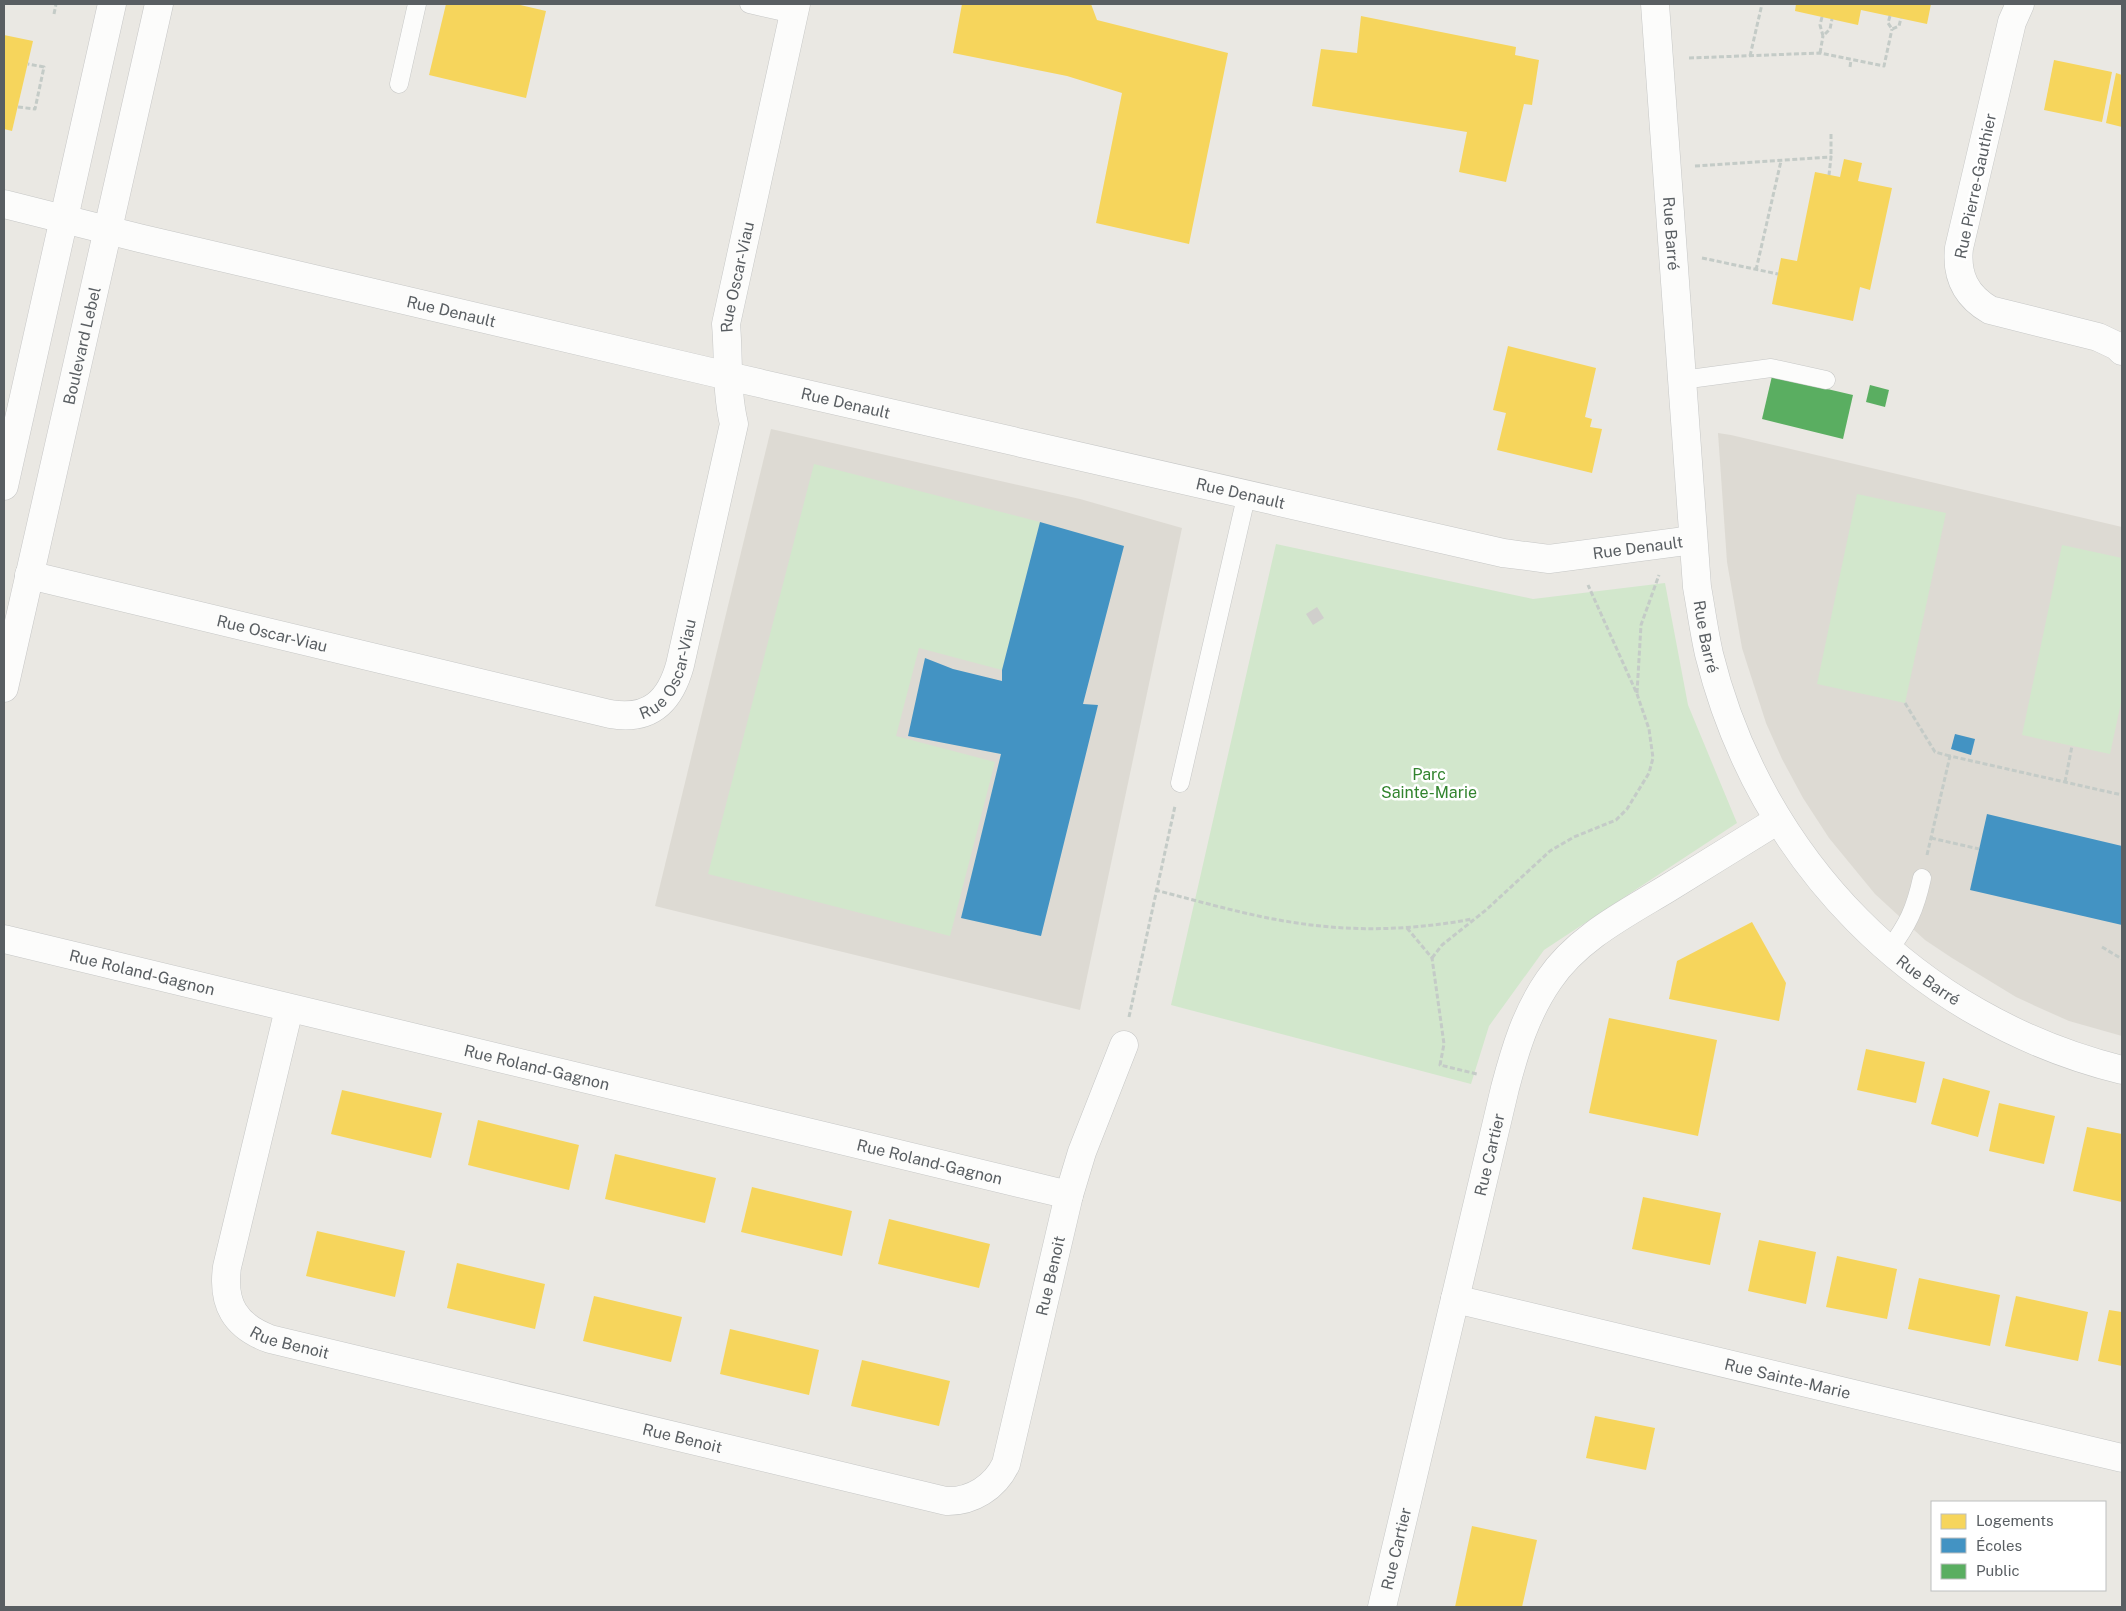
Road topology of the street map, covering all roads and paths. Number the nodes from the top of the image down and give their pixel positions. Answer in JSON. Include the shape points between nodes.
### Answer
{"nodes":[{"id":1,"x":56,"y":4,"type":"edge"},
{"id":2,"x":112,"y":4,"type":"edge"},
{"id":3,"x":159,"y":4,"type":"edge"},
{"id":4,"x":417,"y":4,"type":"edge"},
{"id":5,"x":749,"y":4,"type":"edge"},
{"id":6,"x":1655,"y":4,"type":"edge"},
{"id":7,"x":1762,"y":4,"type":"edge"},
{"id":8,"x":2020,"y":4,"type":"edge"},
{"id":9,"x":794,"y":9,"type":"edge"},
{"id":10,"x":54,"y":14,"type":"dead end"},
{"id":11,"x":1890,"y":16,"type":"dead end"},
{"id":12,"x":1822,"y":17,"type":"dead end"},
{"id":13,"x":1901,"y":18,"type":"dead end"},
{"id":14,"x":1832,"y":19,"type":"dead end"},
{"id":15,"x":1892,"y":29,"type":"junction"},
{"id":16,"x":1824,"y":36,"type":"junction"},
{"id":17,"x":1820,"y":54,"type":"junction"},
{"id":18,"x":1750,"y":56,"type":"junction"},
{"id":19,"x":1687,"y":58,"type":"dead end"},
{"id":20,"x":1851,"y":60,"type":"junction"},
{"id":21,"x":28,"y":64,"type":"dead end"},
{"id":22,"x":1850,"y":67,"type":"dead end"},
{"id":23,"x":399,"y":84,"type":"dead end"},
{"id":24,"x":18,"y":107,"type":"dead end"},
{"id":25,"x":1830,"y":134,"type":"dead end"},
{"id":26,"x":1831,"y":157,"type":"junction"},
{"id":27,"x":1781,"y":160,"type":"junction"},
{"id":28,"x":1695,"y":166,"type":"dead end"},
{"id":29,"x":1829,"y":175,"type":"dead end"},
{"id":30,"x":4,"y":204,"type":"edge"},
{"id":31,"x":63,"y":219,"type":"junction"},
{"id":32,"x":107,"y":230,"type":"junction"},
{"id":33,"x":1702,"y":258,"type":"dead end"},
{"id":34,"x":1756,"y":270,"type":"junction"},
{"id":35,"x":1778,"y":274,"type":"dead end"},
{"id":36,"x":2122,"y":351,"type":"edge"},
{"id":37,"x":728,"y":376,"type":"junction"},
{"id":38,"x":1682,"y":380,"type":"junction"},
{"id":39,"x":1826,"y":380,"type":"dead end"},
{"id":40,"x":4,"y":486,"type":"edge"},
{"id":41,"x":1247,"y":493,"type":"junction"},
{"id":42,"x":1693,"y":540,"type":"junction"},
{"id":43,"x":29,"y":575,"type":"junction"},
{"id":44,"x":1658,"y":577,"type":"dead end"},
{"id":45,"x":1588,"y":585,"type":"dead end"},
{"id":46,"x":4,"y":688,"type":"edge"},
{"id":47,"x":1637,"y":694,"type":"junction"},
{"id":48,"x":1905,"y":703,"type":"dead end"},
{"id":49,"x":2072,"y":746,"type":"dead end"},
{"id":50,"x":1950,"y":756,"type":"junction"},
{"id":51,"x":2065,"y":782,"type":"junction"},
{"id":52,"x":1180,"y":783,"type":"joint"},
{"id":53,"x":2122,"y":796,"type":"edge"},
{"id":54,"x":1778,"y":820,"type":"junction"},
{"id":55,"x":1931,"y":838,"type":"junction"},
{"id":56,"x":1979,"y":849,"type":"dead end"},
{"id":57,"x":1922,"y":878,"type":"joint"},
{"id":58,"x":1156,"y":890,"type":"junction"},
{"id":59,"x":1475,"y":918,"type":"junction"},
{"id":60,"x":1407,"y":928,"type":"junction"},
{"id":61,"x":4,"y":939,"type":"edge"},
{"id":62,"x":2102,"y":947,"type":"dead end"},
{"id":63,"x":1888,"y":950,"type":"junction"},
{"id":64,"x":1432,"y":958,"type":"junction"},
{"id":65,"x":2122,"y":959,"type":"edge"},
{"id":66,"x":289,"y":1009,"type":"junction"},
{"id":67,"x":1124,"y":1045,"type":"joint"},
{"id":68,"x":2122,"y":1070,"type":"edge"},
{"id":69,"x":1477,"y":1074,"type":"dead end"},
{"id":70,"x":1069,"y":1195,"type":"junction"},
{"id":71,"x":1455,"y":1298,"type":"junction"},
{"id":72,"x":2122,"y":1458,"type":"edge"},
{"id":73,"x":1382,"y":1607,"type":"edge"}],
"edges":[{"from":1,"to":10,"type":"path"},
{"from":2,"to":31,"type":"street"},
{"from":3,"to":32,"type":"street","name":"Boulevard Lebel"},
{"from":4,"to":23,"type":"lane"},
{"from":5,"to":9,"type":"lane"},
{"from":6,"to":38,"type":"street","name":"Rue Barré"},
{"from":7,"to":18,"type":"path"},
{"from":8,"to":36,"type":"street","name":"Rue Pierre-Gauthier","via":[[2012,22],[1959,248],[1960,276],[1975,300],[1990,310],[2098,337]]},
{"from":9,"to":37,"type":"street","name":"Rue Oscar-Viau","via":[[726,324]]},
{"from":11,"to":15,"type":"path","via":[[1888,23]]},
{"from":12,"to":16,"type":"path","via":[[1820,26]]},
{"from":13,"to":15,"type":"path","via":[[1899,26]]},
{"from":14,"to":16,"type":"path"},
{"from":15,"to":20,"type":"path","via":[[1884,66]]},
{"from":16,"to":17,"type":"path"},
{"from":17,"to":18,"type":"path"},
{"from":17,"to":20,"type":"path"},
{"from":18,"to":19,"type":"path"},
{"from":20,"to":22,"type":"path"},
{"from":21,"to":24,"type":"path","via":[[44,67],[40,90],[35,109]]},
{"from":25,"to":26,"type":"path"},
{"from":26,"to":27,"type":"path"},
{"from":26,"to":29,"type":"path"},
{"from":27,"to":28,"type":"path"},
{"from":27,"to":34,"type":"path"},
{"from":30,"to":31,"type":"street","name":"Rue Denault"},
{"from":31,"to":32,"type":"street","name":"Rue Denault"},
{"from":31,"to":40,"type":"street"},
{"from":32,"to":37,"type":"street","name":"Rue Denault"},
{"from":32,"to":43,"type":"street","name":"Boulevard Lebel"},
{"from":33,"to":34,"type":"path"},
{"from":34,"to":35,"type":"path"},
{"from":37,"to":41,"type":"street","name":"Rue Denault"},
{"from":37,"to":43,"type":"street","name":"Rue Oscar-Viau","via":[[734,424],[680,665],[672,689],[665,698],[657,706],[630,716],[610,714]]},
{"from":38,"to":39,"type":"lane","via":[[1771,368]]},
{"from":38,"to":42,"type":"street","name":"Rue Barré"},
{"from":41,"to":42,"type":"street","name":"Rue Denault","via":[[1528,557],[1549,558]]},
{"from":41,"to":52,"type":"lane"},
{"from":42,"to":54,"type":"street","name":"Rue Barré","via":[[1712,662],[1737,737]]},
{"from":43,"to":46,"type":"street","name":"Boulevard Lebel"},
{"from":44,"to":47,"type":"path","via":[[1642,624]]},
{"from":45,"to":47,"type":"path"},
{"from":47,"to":59,"type":"path","via":[[1649,729],[1653,758],[1640,791],[1627,809],[1616,820],[1550,851]]},
{"from":48,"to":50,"type":"path","via":[[1935,752]]},
{"from":49,"to":51,"type":"path"},
{"from":50,"to":51,"type":"path"},
{"from":50,"to":55,"type":"path"},
{"from":51,"to":53,"type":"path"},
{"from":52,"to":58,"type":"path"},
{"from":54,"to":63,"type":"street","name":"Rue Barré","via":[[1821,880]]},
{"from":54,"to":71,"type":"street","name":"Rue Cartier","via":[[1607,925],[1573,953],[1550,978],[1530,1010],[1516,1046]]},
{"from":55,"to":56,"type":"path"},
{"from":55,"to":57,"type":"path"},
{"from":57,"to":63,"type":"lane","via":[[1915,908],[1906,927]]},
{"from":58,"to":60,"type":"path","via":[[1298,923]]},
{"from":58,"to":67,"type":"path"},
{"from":59,"to":60,"type":"path"},
{"from":59,"to":64,"type":"path","via":[[1442,945]]},
{"from":60,"to":64,"type":"path"},
{"from":61,"to":66,"type":"street","name":"Rue Roland-Gagnon"},
{"from":62,"to":65,"type":"path"},
{"from":63,"to":68,"type":"street","name":"Rue Barré","via":[[1985,1017],[2050,1047]]},
{"from":64,"to":69,"type":"path","via":[[1444,1044],[1440,1065]]},
{"from":66,"to":70,"type":"street","name":"Rue Roland-Gagnon"},
{"from":66,"to":70,"type":"street","name":"Rue Benoit","via":[[225,1278],[231,1309],[247,1327],[270,1339],[946,1501],[976,1495],[1001,1474],[1006,1464]]},
{"from":67,"to":70,"type":"street","name":"Rue Benoit","via":[[1082,1152]]},
{"from":71,"to":72,"type":"street","name":"Rue Sainte-Marie"},
{"from":71,"to":73,"type":"street","name":"Rue Cartier"}]}
